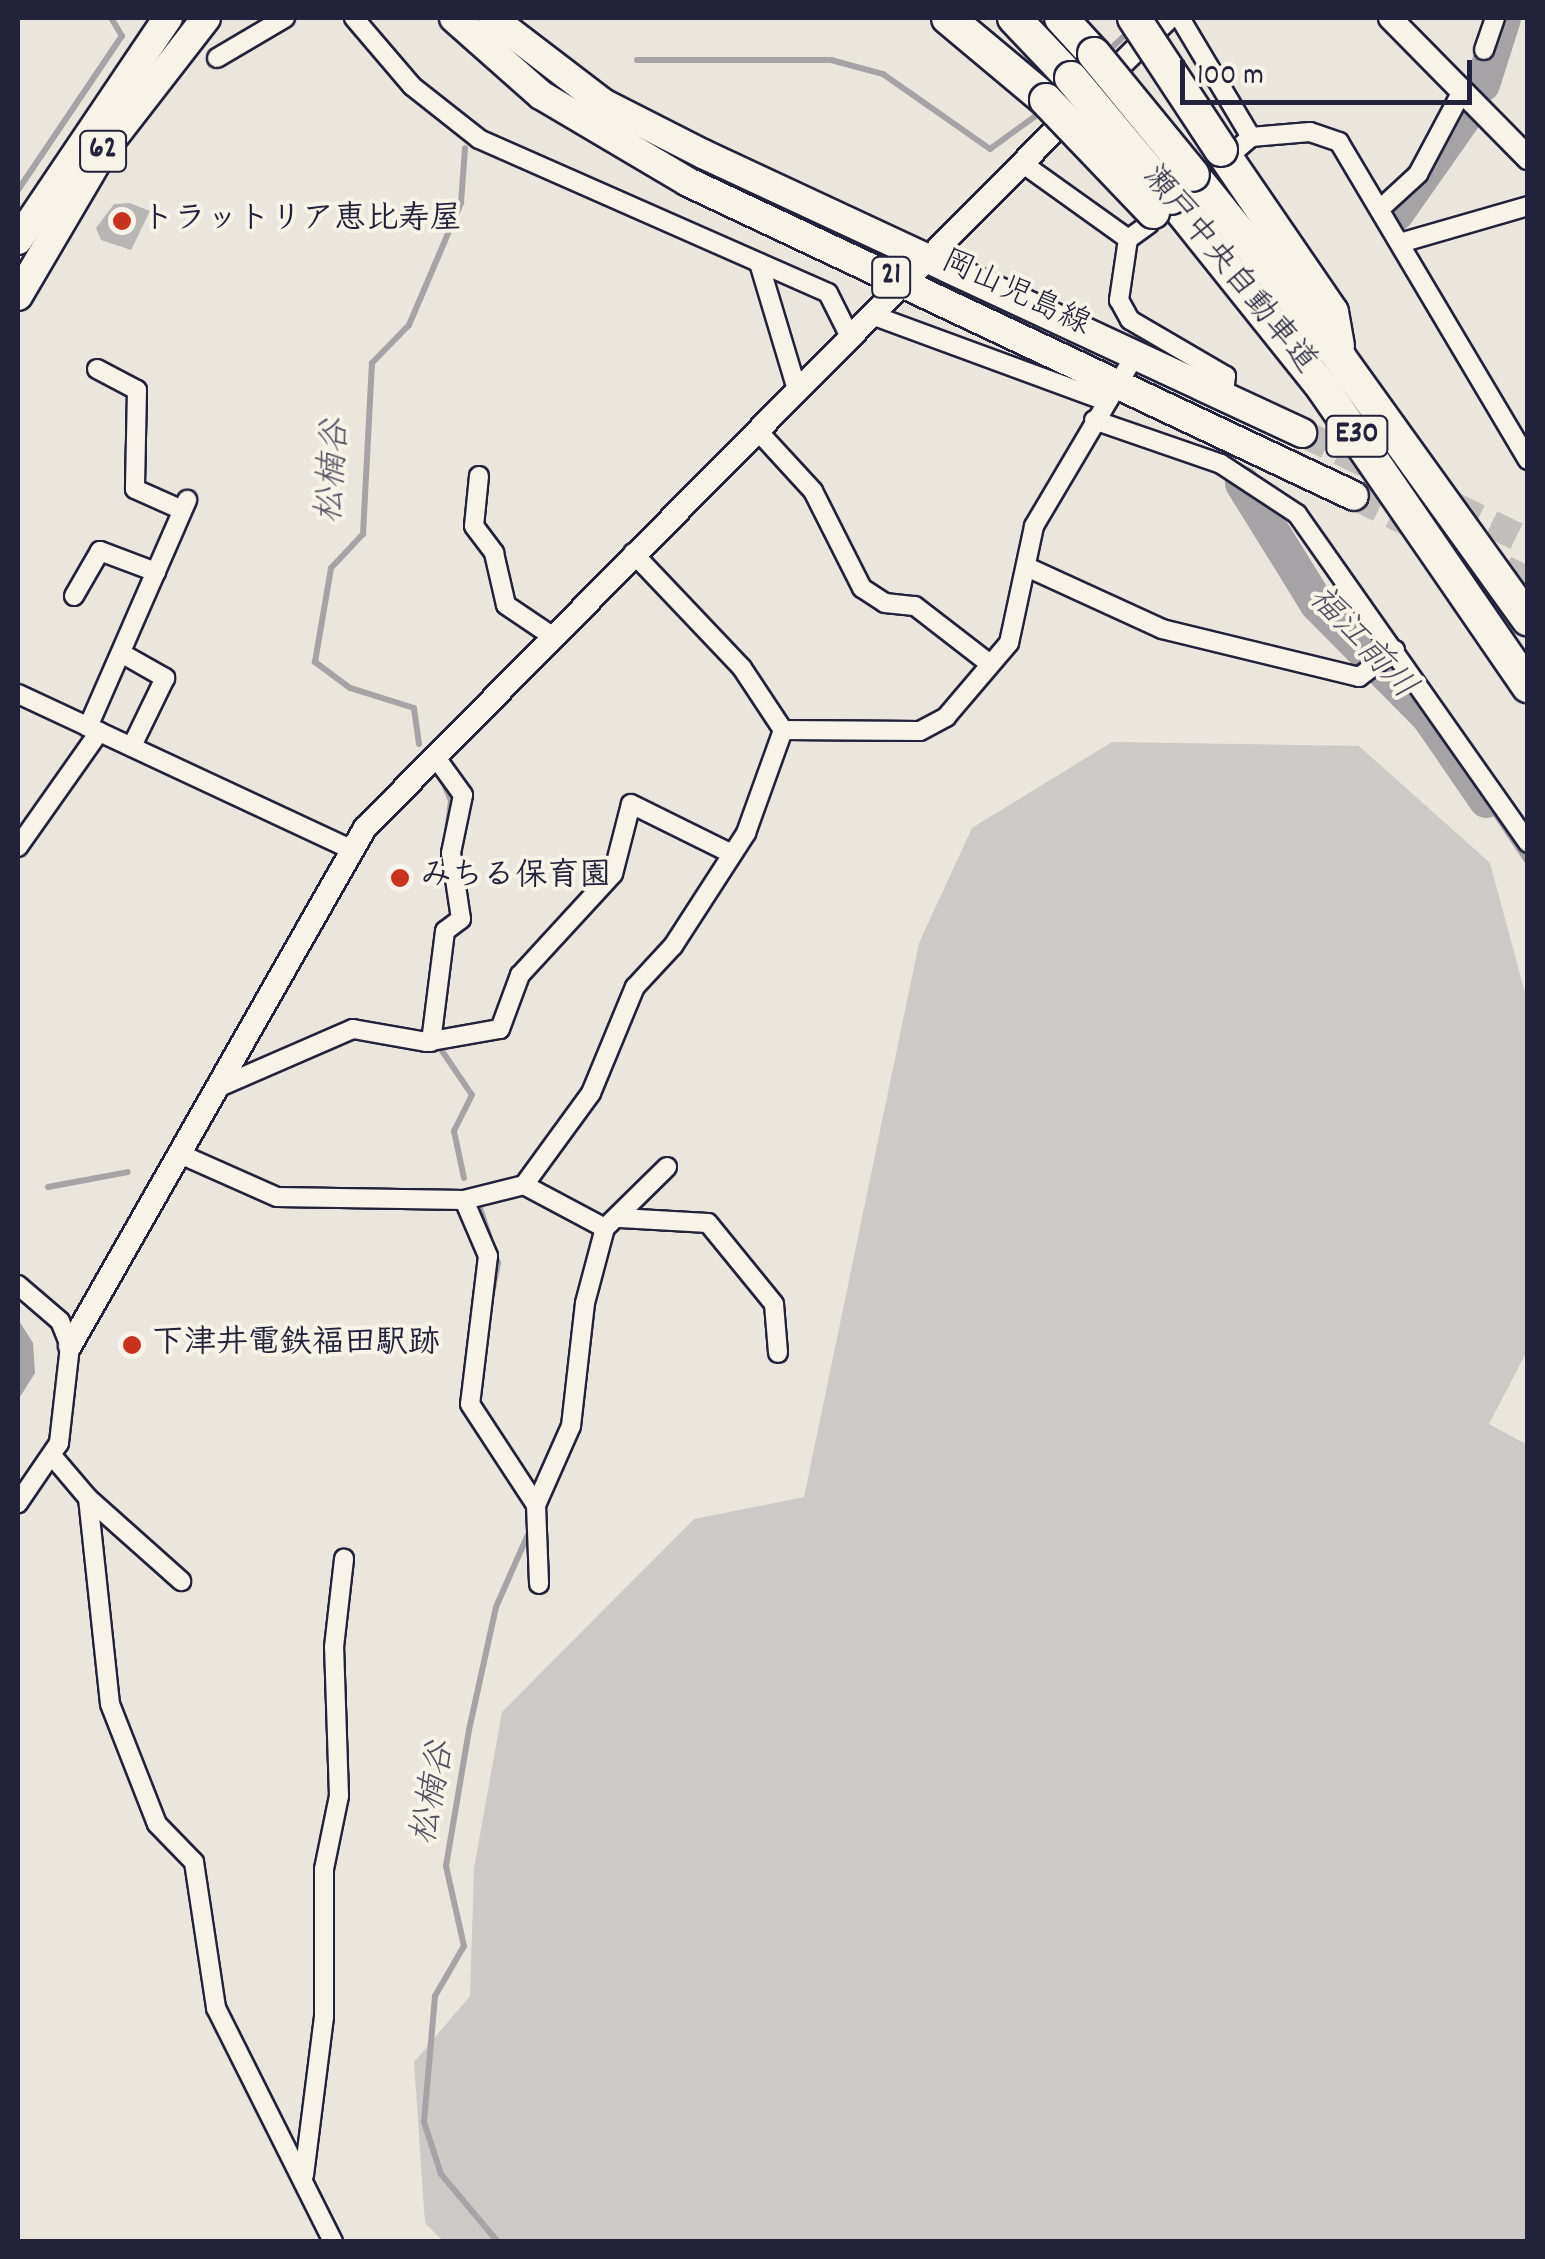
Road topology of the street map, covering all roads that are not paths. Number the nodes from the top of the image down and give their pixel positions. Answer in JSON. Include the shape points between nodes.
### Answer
{"nodes":[{"id":1,"x":168,"y":18,"type":"edge"},
{"id":2,"x":206,"y":18,"type":"edge"},
{"id":3,"x":285,"y":18,"type":"edge"},
{"id":4,"x":354,"y":18,"type":"edge"},
{"id":5,"x":454,"y":18,"type":"edge"},
{"id":6,"x":492,"y":18,"type":"edge"},
{"id":7,"x":948,"y":18,"type":"edge"},
{"id":8,"x":1014,"y":18,"type":"edge"},
{"id":9,"x":1061,"y":18,"type":"edge"},
{"id":10,"x":1134,"y":18,"type":"edge"},
{"id":11,"x":1168,"y":18,"type":"edge"},
{"id":12,"x":1180,"y":18,"type":"edge"},
{"id":13,"x":1390,"y":18,"type":"edge"},
{"id":14,"x":1495,"y":18,"type":"edge"},
{"id":15,"x":1484,"y":50,"type":"dead end"},
{"id":16,"x":217,"y":58,"type":"dead end"},
{"id":17,"x":1058,"y":89,"type":"junction"},
{"id":18,"x":1460,"y":95,"type":"junction"},
{"id":19,"x":1236,"y":146,"type":"junction"},
{"id":20,"x":1528,"y":158,"type":"edge"},
{"id":21,"x":1022,"y":163,"type":"junction"},
{"id":22,"x":1166,"y":202,"type":"junction"},
{"id":23,"x":1528,"y":206,"type":"edge"},
{"id":24,"x":1380,"y":208,"type":"junction"},
{"id":25,"x":18,"y":240,"type":"edge"},
{"id":26,"x":1128,"y":240,"type":"junction"},
{"id":27,"x":1400,"y":244,"type":"junction"},
{"id":28,"x":928,"y":259,"type":"junction"},
{"id":29,"x":759,"y":263,"type":"junction"},
{"id":30,"x":905,"y":283,"type":"junction"},
{"id":31,"x":18,"y":296,"type":"edge"},
{"id":32,"x":872,"y":316,"type":"junction"},
{"id":33,"x":850,"y":337,"type":"junction"},
{"id":34,"x":1340,"y":358,"type":"junction"},
{"id":35,"x":1132,"y":360,"type":"junction"},
{"id":36,"x":97,"y":369,"type":"dead end"},
{"id":37,"x":797,"y":390,"type":"junction"},
{"id":38,"x":1111,"y":393,"type":"junction"},
{"id":39,"x":1223,"y":399,"type":"junction"},
{"id":40,"x":1094,"y":420,"type":"junction"},
{"id":41,"x":757,"y":430,"type":"junction"},
{"id":42,"x":1302,"y":432,"type":"tunnel mouth"},
{"id":43,"x":1528,"y":460,"type":"edge"},
{"id":44,"x":480,"y":476,"type":"dead end"},
{"id":45,"x":1354,"y":496,"type":"tunnel mouth"},
{"id":46,"x":633,"y":553,"type":"junction"},
{"id":47,"x":1029,"y":568,"type":"junction"},
{"id":48,"x":156,"y":572,"type":"junction"},
{"id":49,"x":74,"y":596,"type":"dead end"},
{"id":50,"x":1528,"y":620,"type":"edge"},
{"id":51,"x":552,"y":636,"type":"junction"},
{"id":52,"x":121,"y":653,"type":"junction"},
{"id":53,"x":1384,"y":661,"type":"junction"},
{"id":54,"x":990,"y":664,"type":"junction"},
{"id":55,"x":1528,"y":686,"type":"edge"},
{"id":56,"x":18,"y":694,"type":"edge"},
{"id":57,"x":93,"y":730,"type":"junction"},
{"id":58,"x":783,"y":730,"type":"junction"},
{"id":59,"x":132,"y":746,"type":"junction"},
{"id":60,"x":434,"y":754,"type":"junction"},
{"id":61,"x":1528,"y":843,"type":"edge"},
{"id":62,"x":18,"y":847,"type":"edge"},
{"id":63,"x":350,"y":849,"type":"junction"},
{"id":64,"x":730,"y":853,"type":"junction"},
{"id":65,"x":431,"y":1042,"type":"junction"},
{"id":66,"x":216,"y":1088,"type":"junction"},
{"id":67,"x":180,"y":1154,"type":"junction"},
{"id":68,"x":667,"y":1167,"type":"dead end"},
{"id":69,"x":524,"y":1184,"type":"junction"},
{"id":70,"x":464,"y":1200,"type":"junction"},
{"id":71,"x":612,"y":1223,"type":"junction"},
{"id":72,"x":18,"y":1285,"type":"edge"},
{"id":73,"x":70,"y":1346,"type":"junction"},
{"id":74,"x":778,"y":1353,"type":"dead end"},
{"id":75,"x":54,"y":1458,"type":"junction"},
{"id":76,"x":88,"y":1498,"type":"junction"},
{"id":77,"x":18,"y":1503,"type":"edge"},
{"id":78,"x":536,"y":1505,"type":"junction"},
{"id":79,"x":344,"y":1559,"type":"dead end"},
{"id":80,"x":181,"y":1581,"type":"dead end"},
{"id":81,"x":539,"y":1584,"type":"dead end"},
{"id":82,"x":304,"y":2175,"type":"junction"},
{"id":83,"x":333,"y":2242,"type":"edge"}],
"edges":[{"from":1,"to":25,"type":"main road","number":"62"},
{"from":2,"to":31,"type":"main road","number":"62","via":[[103,151]]},
{"from":3,"to":16,"type":"street"},
{"from":4,"to":29,"type":"street","via":[[412,86],[479,139]]},
{"from":5,"to":30,"type":"main road","name":"岡山児島線","number":"21","via":[[585,124]]},
{"from":6,"to":28,"type":"main road","name":"岡山児島線","number":"21","via":[[604,103]]},
{"from":7,"to":17,"type":"highway"},
{"from":8,"to":17,"type":"highway"},
{"from":9,"to":22,"type":"highway","name":"瀬戸中央自動車道","number":"E30","bridge":true,"via":[[1094,54]]},
{"from":10,"to":19,"type":"highway","bridge":true},
{"from":11,"to":21,"type":"street"},
{"from":12,"to":19,"type":"street"},
{"from":13,"to":18,"type":"street"},
{"from":14,"to":15,"type":"street"},
{"from":17,"to":22,"type":"highway","bridge":true},
{"from":18,"to":20,"type":"street"},
{"from":18,"to":24,"type":"street","via":[[1418,174]]},
{"from":19,"to":24,"type":"street","via":[[1310,132],[1340,142]]},
{"from":19,"to":34,"type":"highway","via":[[1332,312]]},
{"from":21,"to":26,"type":"street"},
{"from":21,"to":28,"type":"street"},
{"from":22,"to":26,"type":"street"},
{"from":22,"to":34,"type":"highway","name":"瀬戸中央自動車道","number":"E30"},
{"from":22,"to":55,"type":"highway","via":[[1445,558]]},
{"from":23,"to":27,"type":"street"},
{"from":24,"to":27,"type":"street"},
{"from":26,"to":39,"type":"street","via":[[1119,300],[1130,320],[1226,376]]},
{"from":27,"to":43,"type":"street"},
{"from":28,"to":30,"type":"street"},
{"from":28,"to":35,"type":"main road","name":"岡山児島線","number":"21"},
{"from":29,"to":33,"type":"street","via":[[828,293]]},
{"from":29,"to":37,"type":"street"},
{"from":30,"to":32,"type":"street"},
{"from":30,"to":38,"type":"main road","name":"岡山児島線","number":"21"},
{"from":32,"to":33,"type":"street"},
{"from":32,"to":38,"type":"street"},
{"from":33,"to":37,"type":"street"},
{"from":34,"to":50,"type":"highway","name":"瀬戸中央自動車道","number":"E30"},
{"from":35,"to":38,"type":"street"},
{"from":35,"to":39,"type":"main road","name":"岡山児島線","number":"21"},
{"from":36,"to":48,"type":"street","via":[[137,390],[135,489],[185,505]]},
{"from":37,"to":41,"type":"street"},
{"from":38,"to":40,"type":"street"},
{"from":38,"to":45,"type":"main road","name":"岡山児島線","number":"21"},
{"from":39,"to":42,"type":"main road","name":"岡山児島線","number":"21"},
{"from":40,"to":47,"type":"street","via":[[1034,526]]},
{"from":40,"to":53,"type":"street","via":[[1221,464],[1280,500]]},
{"from":41,"to":46,"type":"street"},
{"from":41,"to":54,"type":"street","via":[[813,491],[862,588],[885,603],[915,606]]},
{"from":44,"to":51,"type":"street","via":[[474,526],[494,553],[506,604]]},
{"from":46,"to":51,"type":"street"},
{"from":46,"to":58,"type":"street","via":[[742,668]]},
{"from":47,"to":53,"type":"street","via":[[1162,629],[1359,678]]},
{"from":47,"to":54,"type":"street","via":[[1009,643]]},
{"from":48,"to":49,"type":"street","via":[[100,550]]},
{"from":48,"to":52,"type":"street"},
{"from":51,"to":60,"type":"street"},
{"from":52,"to":57,"type":"street"},
{"from":52,"to":59,"type":"street","via":[[165,678]]},
{"from":53,"to":61,"type":"street"},
{"from":54,"to":58,"type":"street","via":[[946,717],[920,732]]},
{"from":56,"to":57,"type":"street"},
{"from":57,"to":59,"type":"street"},
{"from":57,"to":62,"type":"street"},
{"from":58,"to":64,"type":"street"},
{"from":59,"to":63,"type":"street"},
{"from":60,"to":63,"type":"street"},
{"from":60,"to":65,"type":"street","via":[[463,795],[451,853],[461,919],[445,931]]},
{"from":63,"to":66,"type":"street"},
{"from":64,"to":65,"type":"street","via":[[631,804],[613,874],[520,976],[500,1028]]},
{"from":64,"to":69,"type":"street","via":[[674,946],[635,987],[591,1094]]},
{"from":65,"to":66,"type":"street","via":[[353,1029]]},
{"from":66,"to":67,"type":"street"},
{"from":67,"to":70,"type":"street","via":[[278,1196]]},
{"from":67,"to":73,"type":"street"},
{"from":68,"to":71,"type":"street"},
{"from":69,"to":70,"type":"street"},
{"from":69,"to":71,"type":"street"},
{"from":70,"to":78,"type":"street","via":[[488,1256],[470,1404]]},
{"from":71,"to":74,"type":"street","via":[[708,1223],[774,1304]]},
{"from":71,"to":78,"type":"street","via":[[584,1303],[571,1426]]},
{"from":72,"to":73,"type":"street","via":[[60,1321]]},
{"from":73,"to":75,"type":"street"},
{"from":75,"to":76,"type":"street"},
{"from":75,"to":77,"type":"street"},
{"from":76,"to":80,"type":"street"},
{"from":76,"to":82,"type":"street","via":[[110,1704],[157,1824],[194,1862],[216,2008]]},
{"from":78,"to":81,"type":"street"},
{"from":79,"to":82,"type":"street","via":[[334,1647],[339,1796],[324,1869],[324,2017]]},
{"from":82,"to":83,"type":"street"}]}
